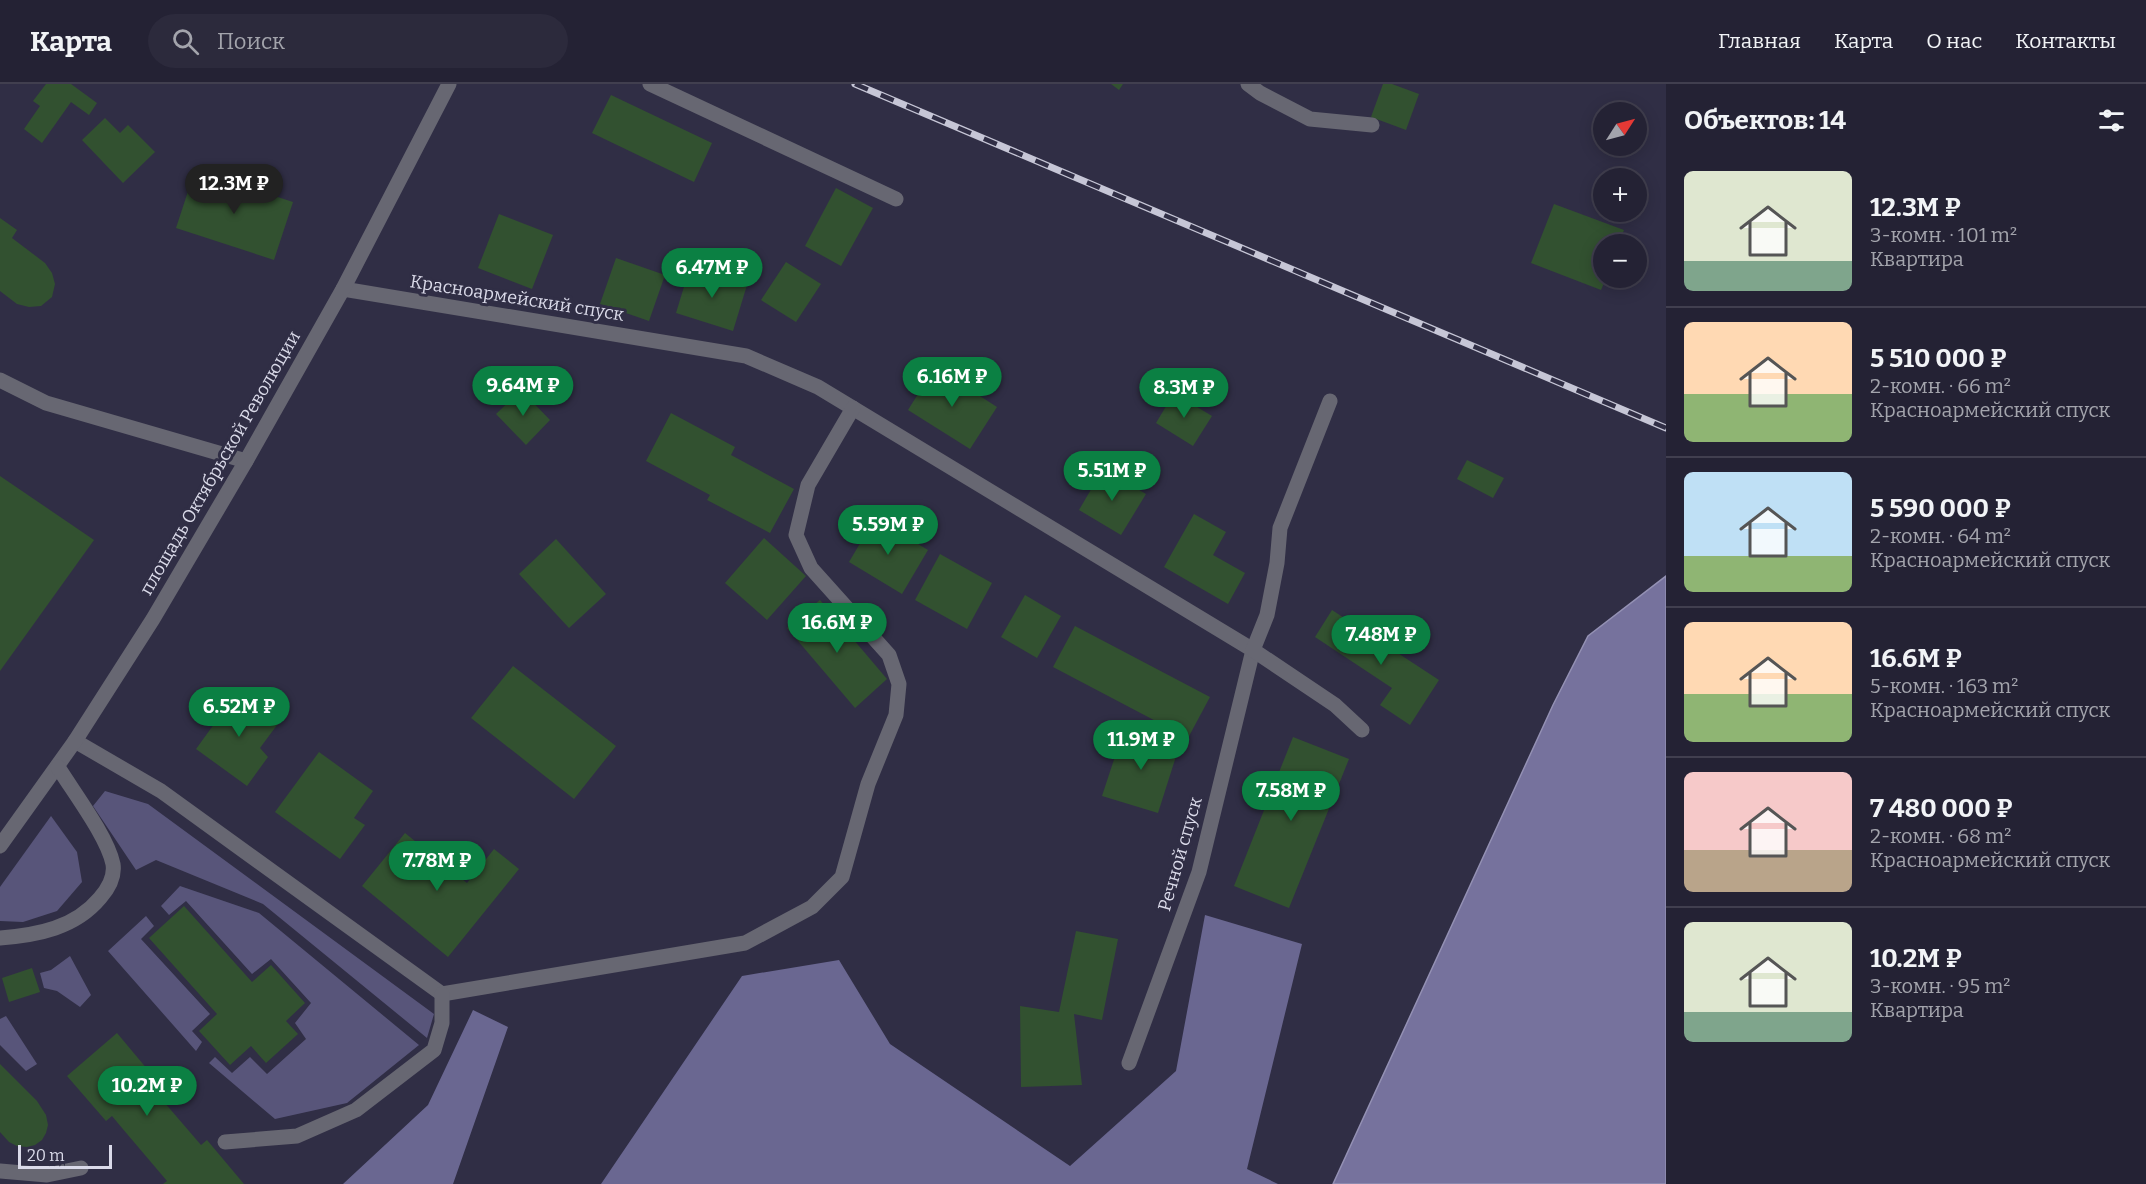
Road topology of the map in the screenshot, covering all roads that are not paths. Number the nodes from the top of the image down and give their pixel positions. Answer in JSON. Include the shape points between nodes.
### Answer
{"nodes":[{"id":1,"x":449,"y":84,"type":"edge"},
{"id":2,"x":650,"y":84,"type":"edge"},
{"id":3,"x":1248,"y":84,"type":"edge"},
{"id":4,"x":1372,"y":125,"type":"dead end"},
{"id":5,"x":896,"y":199,"type":"dead end"},
{"id":6,"x":343,"y":289,"type":"junction"},
{"id":7,"x":0,"y":380,"type":"edge"},
{"id":8,"x":1330,"y":401,"type":"dead end"},
{"id":9,"x":853,"y":408,"type":"junction"},
{"id":10,"x":246,"y":461,"type":"junction"},
{"id":11,"x":1253,"y":650,"type":"junction"},
{"id":12,"x":1362,"y":730,"type":"dead end"},
{"id":13,"x":75,"y":741,"type":"junction"},
{"id":14,"x":58,"y":767,"type":"junction"},
{"id":15,"x":0,"y":846,"type":"edge"},
{"id":16,"x":0,"y":938,"type":"edge"},
{"id":17,"x":442,"y":994,"type":"junction"},
{"id":18,"x":1129,"y":1064,"type":"dead end"},
{"id":19,"x":225,"y":1142,"type":"dead end"},
{"id":20,"x":81,"y":1168,"type":"dead end"},
{"id":21,"x":0,"y":1171,"type":"edge"}],
"edges":[{"from":1,"to":6,"type":"street","name":"площадь Октябрьской Революции"},
{"from":2,"to":5,"type":"street"},
{"from":3,"to":4,"type":"street","via":[[1310,119]]},
{"from":6,"to":9,"type":"street","name":"Красноармейский спуск","via":[[746,356],[818,387]]},
{"from":6,"to":10,"type":"street","name":"площадь Октябрьской Революции"},
{"from":7,"to":10,"type":"street","via":[[46,403]]},
{"from":8,"to":11,"type":"street","name":"Речной спуск","via":[[1280,528],[1267,615]]},
{"from":9,"to":11,"type":"street","name":"Красноармейский спуск"},
{"from":9,"to":17,"type":"street","via":[[808,485],[796,535],[811,568],[889,655],[899,684],[896,715],[868,784],[842,877],[812,907],[745,942]]},
{"from":10,"to":13,"type":"street","name":"площадь Октябрьской Революции"},
{"from":11,"to":12,"type":"street","name":"Красноармейский спуск","via":[[1335,705]]},
{"from":11,"to":18,"type":"street","name":"Речной спуск","via":[[1199,872]]},
{"from":13,"to":14,"type":"street","name":"площадь Октябрьской Революции"},
{"from":13,"to":17,"type":"street","via":[[161,791]]},
{"from":14,"to":15,"type":"street","name":"площадь Октябрьской Революции"},
{"from":14,"to":16,"type":"street","via":[[108,847],[113,867],[109,888],[92,908],[67,925],[28,936]]},
{"from":17,"to":19,"type":"street","via":[[442,1023],[434,1050],[356,1110],[297,1136]]},
{"from":20,"to":21,"type":"street","via":[[47,1175]]}]}
